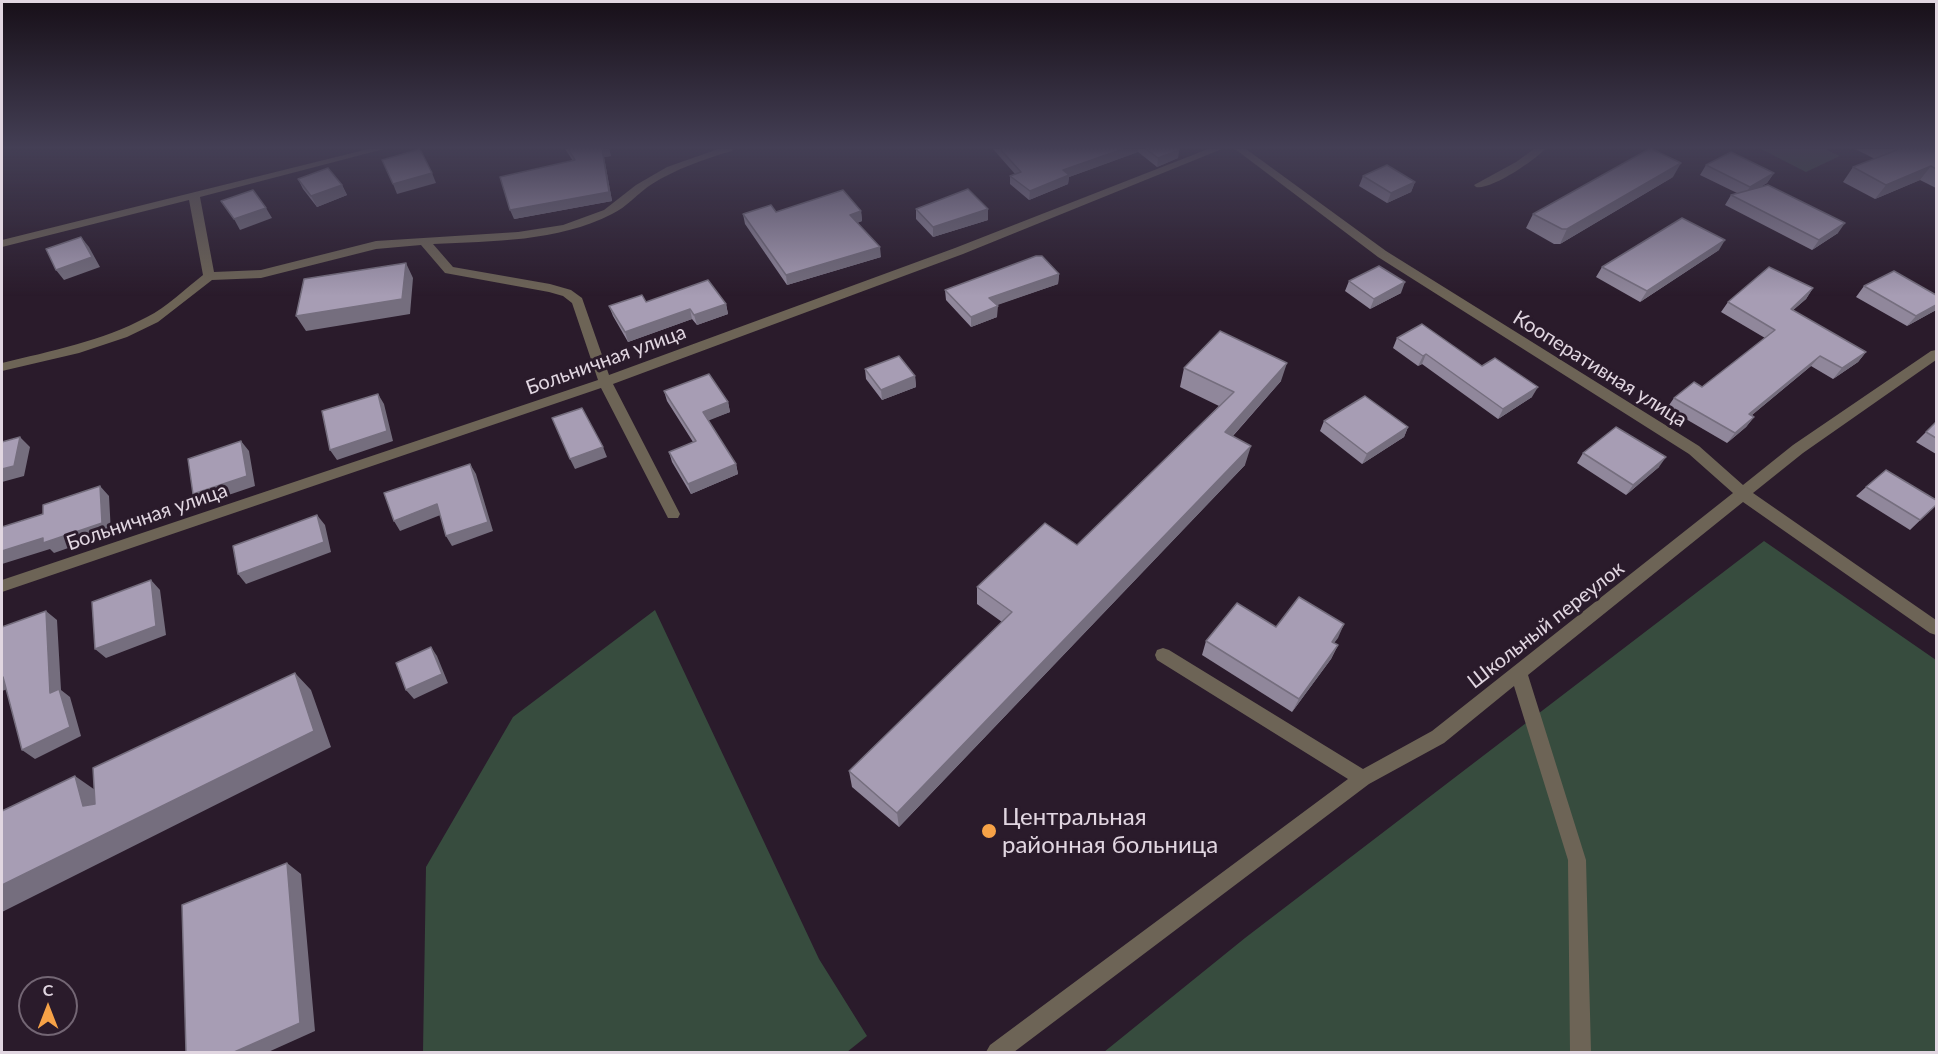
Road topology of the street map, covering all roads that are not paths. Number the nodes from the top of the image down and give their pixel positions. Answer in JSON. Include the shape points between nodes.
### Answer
{"nodes":[{"id":1,"x":181,"y":198,"type":"edge"},
{"id":2,"x":195,"y":198,"type":"edge"},
{"id":3,"x":628,"y":198,"type":"edge"},
{"id":4,"x":1093,"y":198,"type":"edge"},
{"id":5,"x":1307,"y":198,"type":"edge"},
{"id":6,"x":424,"y":241,"type":"junction"},
{"id":7,"x":2,"y":243,"type":"edge"},
{"id":8,"x":209,"y":276,"type":"junction"},
{"id":9,"x":1936,"y":354,"type":"edge"},
{"id":10,"x":2,"y":367,"type":"edge"},
{"id":11,"x":605,"y":382,"type":"junction"},
{"id":12,"x":1744,"y":495,"type":"junction"},
{"id":13,"x":673,"y":514,"type":"dead end"},
{"id":14,"x":2,"y":586,"type":"edge"},
{"id":15,"x":1936,"y":628,"type":"edge"},
{"id":16,"x":1163,"y":656,"type":"dead end"},
{"id":17,"x":1519,"y":674,"type":"junction"},
{"id":18,"x":1363,"y":778,"type":"junction"},
{"id":19,"x":997,"y":1053,"type":"edge"},
{"id":20,"x":1581,"y":1053,"type":"edge"}],
"edges":[{"from":1,"to":7,"type":"street"},
{"from":2,"to":8,"type":"street"},
{"from":3,"to":6,"type":"street","via":[[610,212],[550,231]]},
{"from":4,"to":11,"type":"street","name":"Больничная улица"},
{"from":5,"to":12,"type":"street","name":"Кооперативная улица","via":[[1382,254],[1694,450]]},
{"from":6,"to":8,"type":"street","via":[[376,244],[261,274]]},
{"from":6,"to":11,"type":"street","via":[[449,270],[550,288],[578,301]]},
{"from":8,"to":10,"type":"street","via":[[154,319],[122,334],[79,349]]},
{"from":9,"to":12,"type":"street","name":"Школьный переулок","via":[[1798,449]]},
{"from":11,"to":13,"type":"street"},
{"from":11,"to":14,"type":"street","name":"Больничная улица"},
{"from":12,"to":15,"type":"street","name":"Кооперативная улица"},
{"from":12,"to":17,"type":"street","name":"Школьный переулок"},
{"from":16,"to":18,"type":"street"},
{"from":17,"to":18,"type":"street","name":"Школьный переулок","via":[[1438,737]]},
{"from":17,"to":20,"type":"street","via":[[1577,860]]},
{"from":18,"to":19,"type":"street","name":"Школьный переулок"}]}
